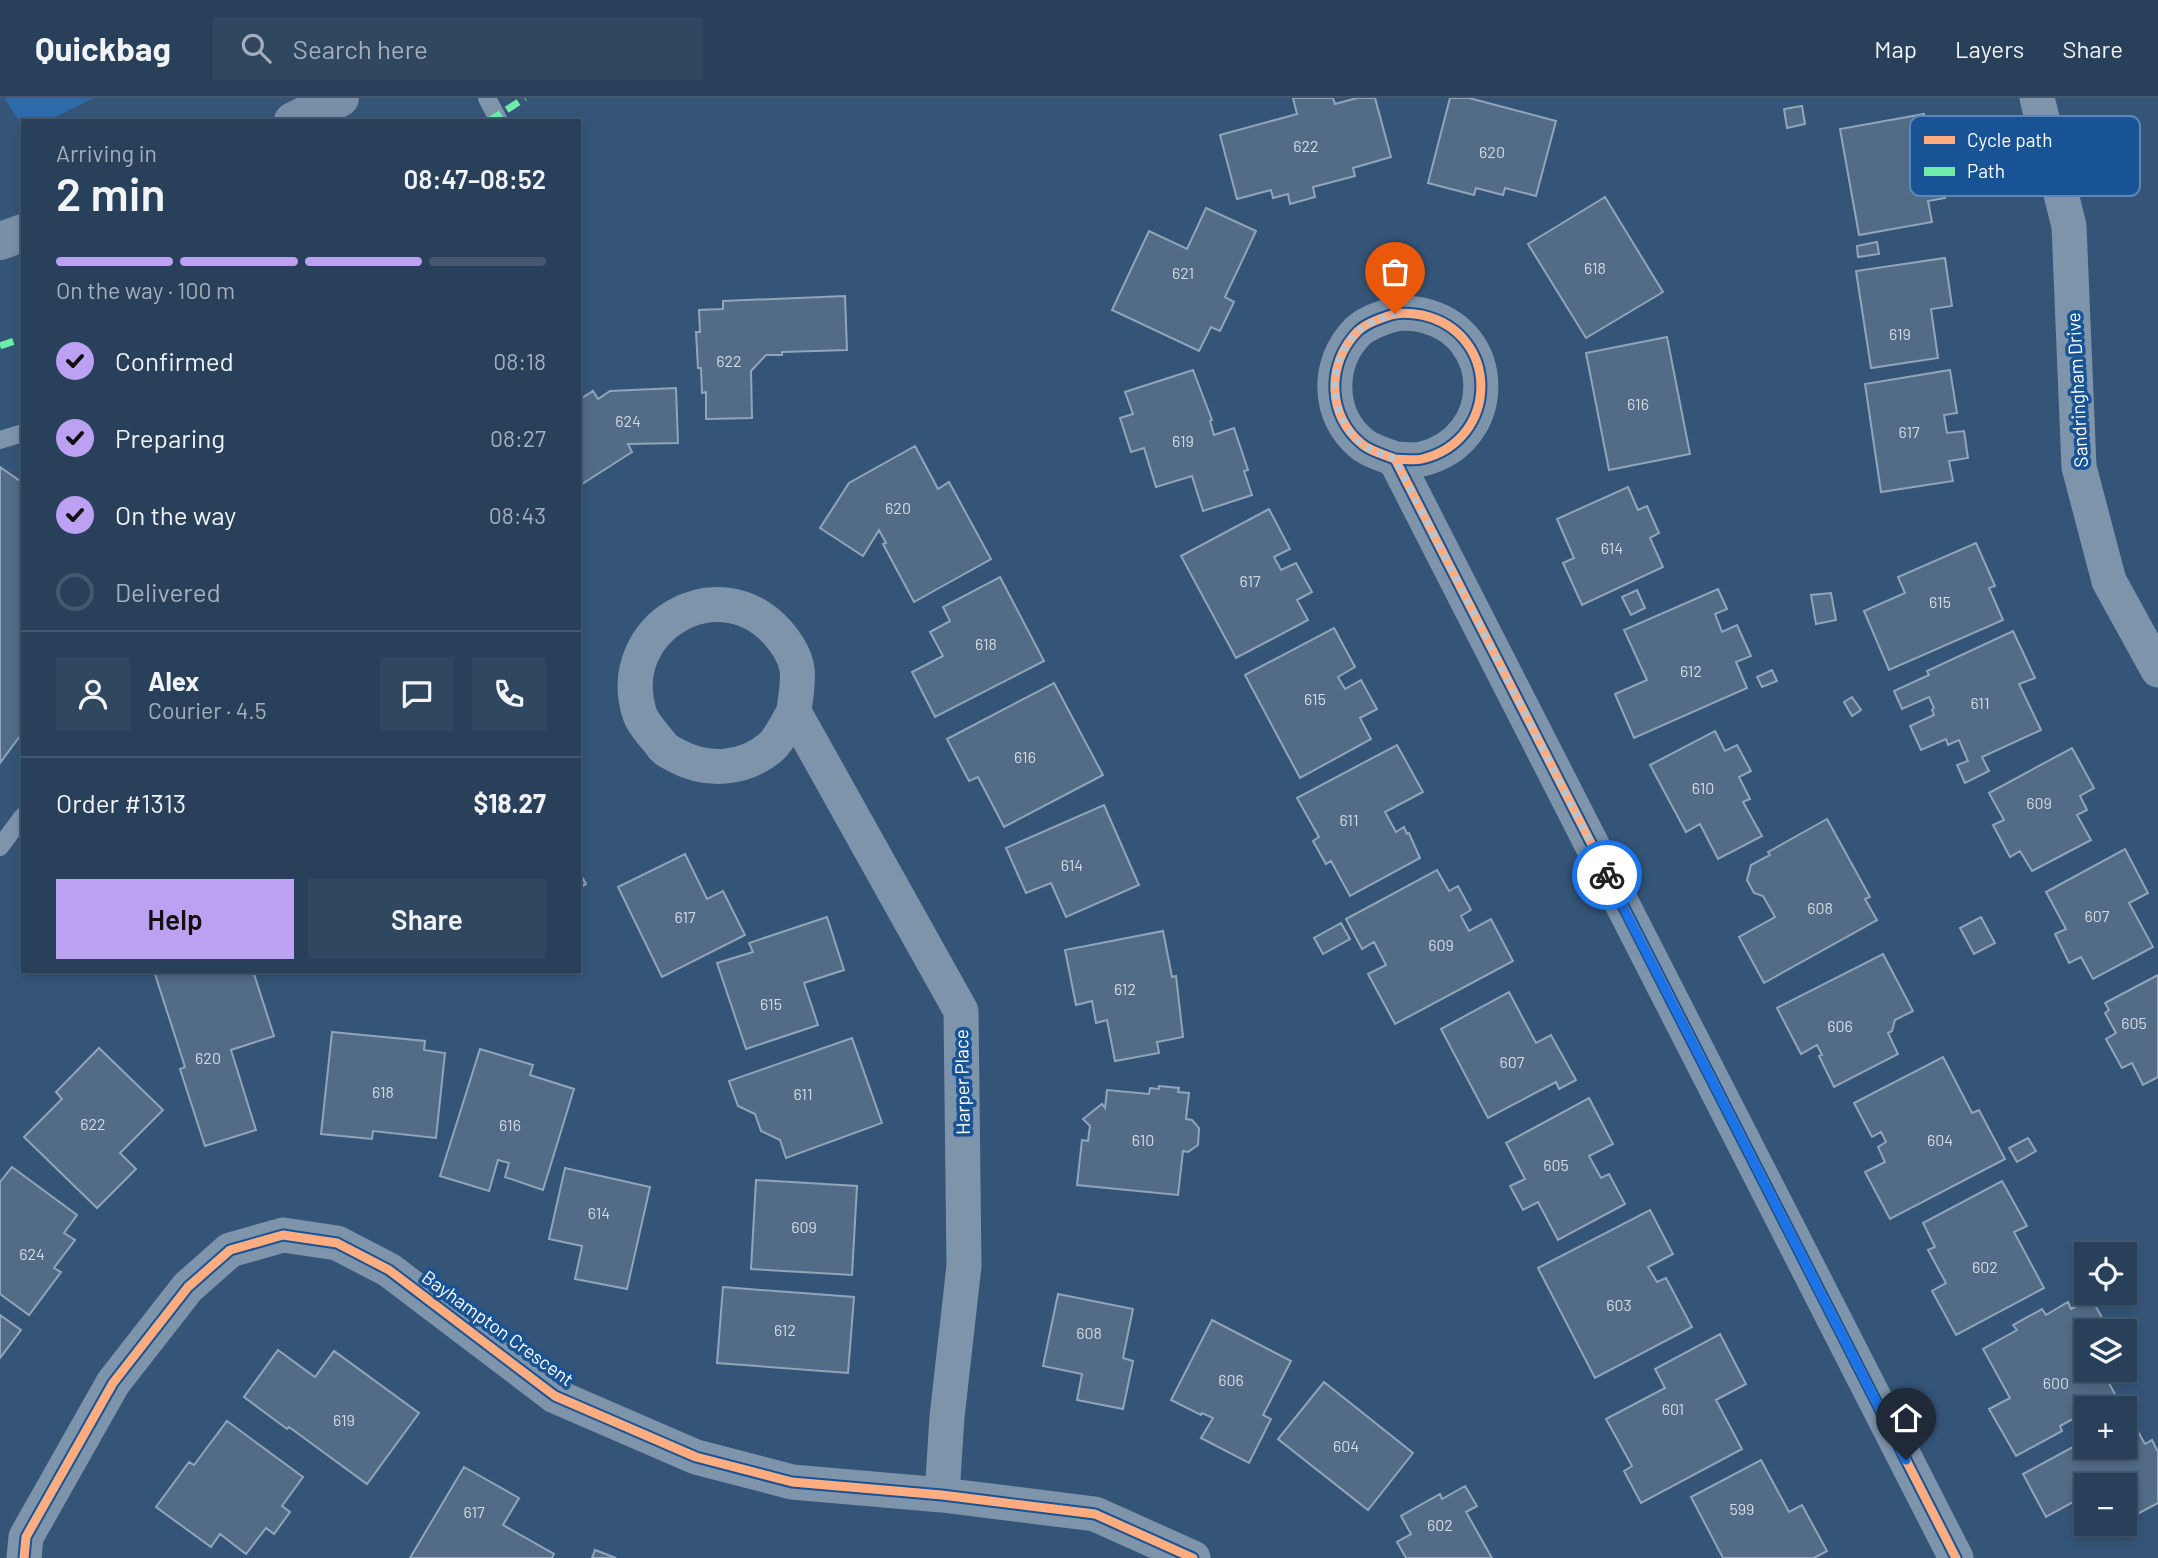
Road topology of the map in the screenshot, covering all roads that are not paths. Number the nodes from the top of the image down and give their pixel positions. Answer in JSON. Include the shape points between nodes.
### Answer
{"nodes":[{"id":1,"x":340,"y":98,"type":"edge"},
{"id":2,"x":487,"y":98,"type":"edge"},
{"id":3,"x":2037,"y":98,"type":"edge"},
{"id":4,"x":2042,"y":116,"type":"edge"},
{"id":5,"x":297,"y":119,"type":"edge"},
{"id":6,"x":498,"y":119,"type":"edge"},
{"id":7,"x":2062,"y":196,"type":"edge"},
{"id":8,"x":21,"y":234,"type":"edge"},
{"id":9,"x":0,"y":241,"type":"edge"},
{"id":10,"x":21,"y":434,"type":"edge"},
{"id":11,"x":0,"y":440,"type":"edge"},
{"id":12,"x":1395,"y":459,"type":"junction"},
{"id":13,"x":2158,"y":670,"type":"edge"},
{"id":14,"x":794,"y":712,"type":"junction"},
{"id":15,"x":21,"y":819,"type":"edge"},
{"id":16,"x":0,"y":847,"type":"edge"},
{"id":17,"x":942,"y":1495,"type":"junction"},
{"id":18,"x":24,"y":1558,"type":"edge"},
{"id":19,"x":1193,"y":1558,"type":"edge"},
{"id":20,"x":1956,"y":1558,"type":"edge"}],
"edges":[{"from":1,"to":5,"type":"main road"},
{"from":2,"to":6,"type":"lane"},
{"from":3,"to":4,"type":"street","name":"Sandringham Drive"},
{"from":7,"to":13,"type":"street","name":"Sandringham Drive","via":[[2069,226],[2079,467],[2109,581]]},
{"from":8,"to":9,"type":"main road"},
{"from":10,"to":11,"type":"lane"},
{"from":12,"to":12,"type":"street","via":[[1421,459],[1453,446],[1470,426],[1482,390],[1478,364],[1469,346],[1436,318],[1410,312],[1371,322],[1358,331],[1343,351],[1334,382],[1336,407],[1346,427],[1363,446]]},
{"from":12,"to":20,"type":"street"},
{"from":14,"to":14,"type":"street","via":[[797,669],[786,643],[755,613],[727,605],[691,608],[665,622],[639,657],[635,682],[640,714],[663,748],[691,764],[720,768],[748,762],[772,746]]},
{"from":14,"to":17,"type":"street","name":"Harper Place","via":[[961,1011],[964,1266]]},
{"from":15,"to":16,"type":"lane"},
{"from":17,"to":18,"type":"street","name":"Bayhampton Crescent","via":[[792,1482],[696,1457],[555,1396],[389,1270],[337,1243],[283,1235],[230,1250],[188,1287],[113,1383],[26,1537]]},
{"from":17,"to":19,"type":"street","name":"Bayhampton Crescent","via":[[1095,1514]]}]}
